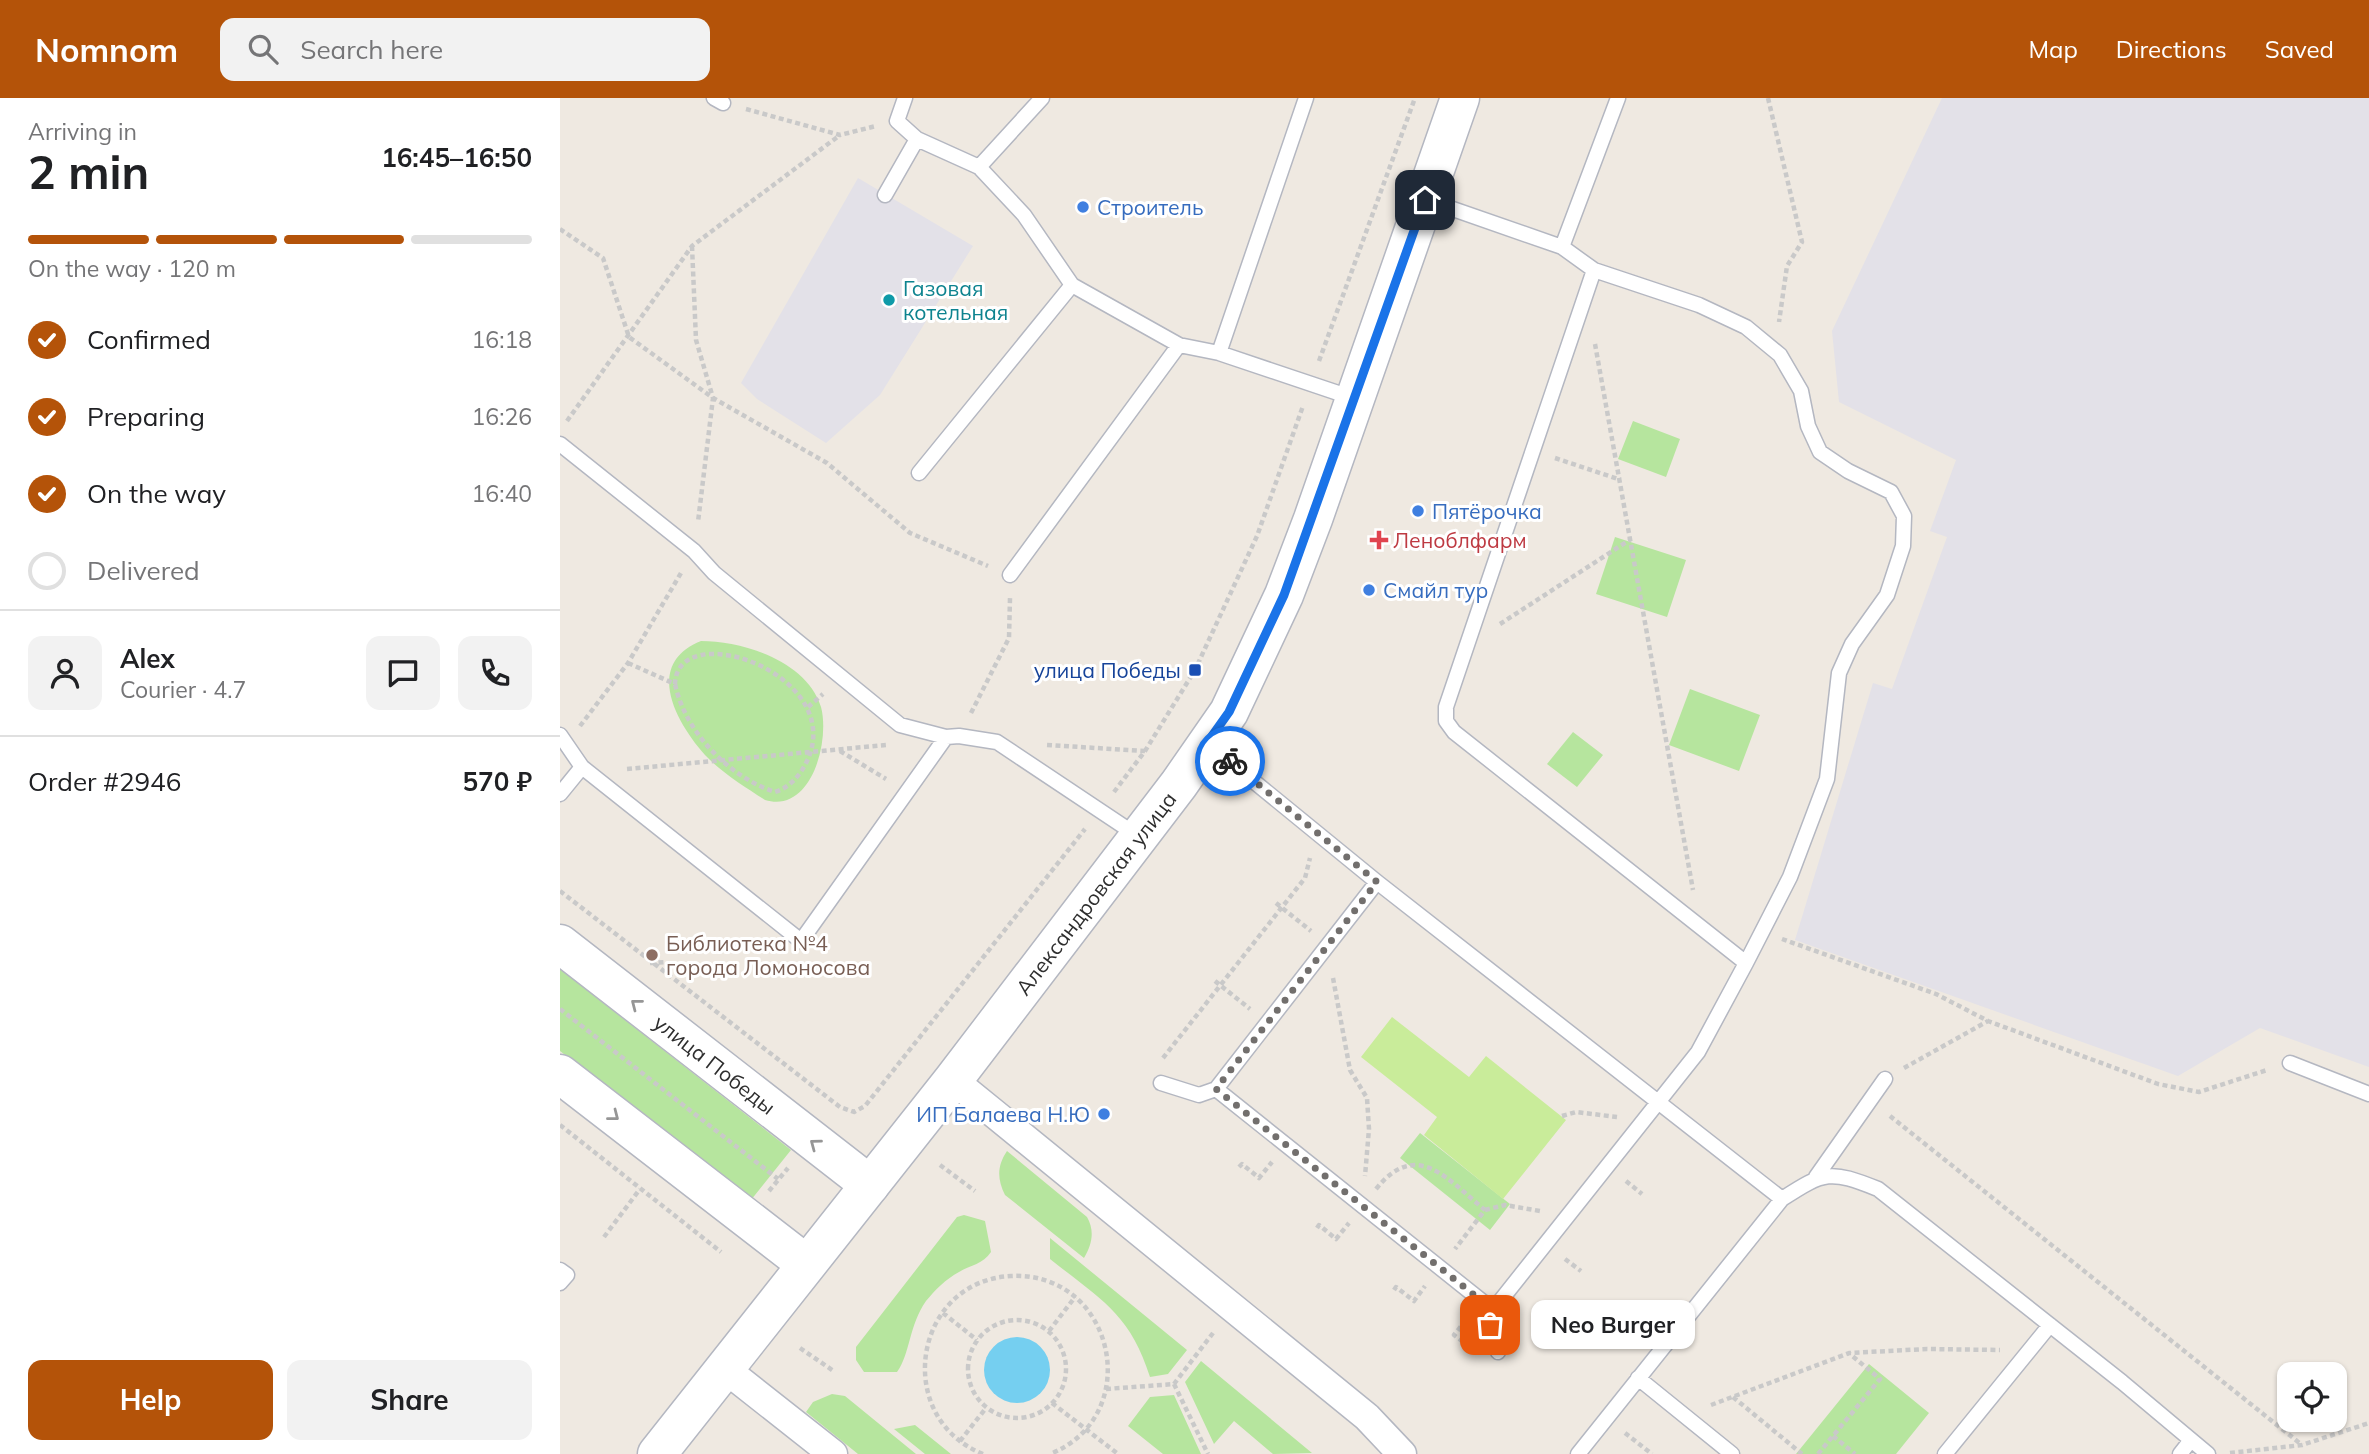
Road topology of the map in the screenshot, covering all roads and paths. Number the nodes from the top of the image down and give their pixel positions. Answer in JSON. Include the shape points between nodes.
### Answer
{"nodes":[{"id":1,"x":905,"y":98,"type":"edge"},
{"id":2,"x":1042,"y":98,"type":"edge"},
{"id":3,"x":1306,"y":98,"type":"edge"},
{"id":4,"x":1415,"y":98,"type":"edge"},
{"id":5,"x":1460,"y":98,"type":"edge"},
{"id":6,"x":1618,"y":98,"type":"edge"},
{"id":7,"x":1768,"y":98,"type":"edge"},
{"id":8,"x":719,"y":100,"type":"edge"},
{"id":9,"x":897,"y":121,"type":"junction"},
{"id":10,"x":840,"y":135,"type":"junction"},
{"id":11,"x":917,"y":139,"type":"junction"},
{"id":12,"x":979,"y":167,"type":"junction"},
{"id":13,"x":885,"y":195,"type":"dead end"},
{"id":14,"x":1425,"y":200,"type":"junction"},
{"id":15,"x":560,"y":229,"type":"edge"},
{"id":16,"x":1562,"y":247,"type":"junction"},
{"id":17,"x":1594,"y":270,"type":"junction"},
{"id":18,"x":1072,"y":285,"type":"junction"},
{"id":19,"x":1582,"y":303,"type":"junction"},
{"id":20,"x":629,"y":337,"type":"junction"},
{"id":21,"x":1179,"y":345,"type":"junction"},
{"id":22,"x":1775,"y":351,"type":"junction"},
{"id":23,"x":1219,"y":353,"type":"junction"},
{"id":24,"x":1310,"y":386,"type":"junction"},
{"id":25,"x":1354,"y":398,"type":"junction"},
{"id":26,"x":560,"y":430,"type":"edge"},
{"id":27,"x":560,"y":444,"type":"edge"},
{"id":28,"x":1533,"y":450,"type":"junction"},
{"id":29,"x":919,"y":473,"type":"dead end"},
{"id":30,"x":1620,"y":480,"type":"junction"},
{"id":31,"x":1631,"y":539,"type":"junction"},
{"id":32,"x":1010,"y":575,"type":"junction"},
{"id":33,"x":1472,"y":631,"type":"junction"},
{"id":34,"x":628,"y":663,"type":"dead end"},
{"id":35,"x":675,"y":684,"type":"junction"},
{"id":36,"x":560,"y":735,"type":"edge"},
{"id":37,"x":952,"y":736,"type":"junction"},
{"id":38,"x":997,"y":743,"type":"junction"},
{"id":39,"x":1207,"y":743,"type":"junction"},
{"id":40,"x":892,"y":744,"type":"dead end"},
{"id":41,"x":839,"y":751,"type":"junction"},
{"id":42,"x":1145,"y":751,"type":"junction"},
{"id":43,"x":811,"y":752,"type":"junction"},
{"id":44,"x":722,"y":760,"type":"junction"},
{"id":45,"x":582,"y":767,"type":"junction"},
{"id":46,"x":907,"y":791,"type":"junction"},
{"id":47,"x":560,"y":794,"type":"edge"},
{"id":48,"x":1100,"y":810,"type":"junction"},
{"id":49,"x":1139,"y":837,"type":"junction"},
{"id":50,"x":1305,"y":878,"type":"dead end"},
{"id":51,"x":1377,"y":882,"type":"junction"},
{"id":52,"x":560,"y":891,"type":"edge"},
{"id":53,"x":1276,"y":903,"type":"dead end"},
{"id":54,"x":1282,"y":908,"type":"junction"},
{"id":55,"x":1700,"y":926,"type":"junction"},
{"id":56,"x":1762,"y":932,"type":"junction"},
{"id":57,"x":560,"y":944,"type":"edge"},
{"id":58,"x":1326,"y":948,"type":"junction"},
{"id":59,"x":666,"y":962,"type":"dead end"},
{"id":60,"x":650,"y":963,"type":"junction"},
{"id":61,"x":1746,"y":963,"type":"junction"},
{"id":62,"x":1215,"y":981,"type":"dead end"},
{"id":63,"x":1220,"y":985,"type":"junction"},
{"id":64,"x":560,"y":1009,"type":"edge"},
{"id":65,"x":1988,"y":1021,"type":"junction"},
{"id":66,"x":1268,"y":1023,"type":"junction"},
{"id":67,"x":2290,"y":1063,"type":"joint"},
{"id":68,"x":560,"y":1074,"type":"edge"},
{"id":69,"x":1885,"y":1079,"type":"joint"},
{"id":70,"x":953,"y":1080,"type":"junction"},
{"id":71,"x":1161,"y":1083,"type":"joint"},
{"id":72,"x":1216,"y":1089,"type":"junction"},
{"id":73,"x":2369,"y":1094,"type":"edge"},
{"id":74,"x":1659,"y":1102,"type":"junction"},
{"id":75,"x":1562,"y":1116,"type":"dead end"},
{"id":76,"x":1646,"y":1119,"type":"junction"},
{"id":77,"x":560,"y":1125,"type":"edge"},
{"id":78,"x":1882,"y":1126,"type":"dead end"},
{"id":79,"x":791,"y":1163,"type":"dead end"},
{"id":80,"x":940,"y":1165,"type":"dead end"},
{"id":81,"x":1239,"y":1167,"type":"dead end"},
{"id":82,"x":1253,"y":1173,"type":"dead end"},
{"id":83,"x":1815,"y":1177,"type":"junction"},
{"id":84,"x":778,"y":1179,"type":"junction"},
{"id":85,"x":870,"y":1185,"type":"junction"},
{"id":86,"x":640,"y":1189,"type":"junction"},
{"id":87,"x":975,"y":1191,"type":"dead end"},
{"id":88,"x":764,"y":1196,"type":"dead end"},
{"id":89,"x":1782,"y":1199,"type":"junction"},
{"id":90,"x":1362,"y":1206,"type":"junction"},
{"id":91,"x":1485,"y":1210,"type":"junction"},
{"id":92,"x":1568,"y":1215,"type":"junction"},
{"id":93,"x":1317,"y":1228,"type":"dead end"},
{"id":94,"x":1330,"y":1235,"type":"dead end"},
{"id":95,"x":604,"y":1237,"type":"dead end"},
{"id":96,"x":721,"y":1252,"type":"dead end"},
{"id":97,"x":806,"y":1265,"type":"junction"},
{"id":98,"x":1440,"y":1268,"type":"junction"},
{"id":99,"x":560,"y":1270,"type":"edge"},
{"id":100,"x":560,"y":1283,"type":"edge"},
{"id":101,"x":1394,"y":1290,"type":"dead end"},
{"id":102,"x":1408,"y":1296,"type":"dead end"},
{"id":103,"x":1076,"y":1297,"type":"junction"},
{"id":104,"x":1232,"y":1308,"type":"junction"},
{"id":105,"x":1493,"y":1310,"type":"junction"},
{"id":106,"x":943,"y":1313,"type":"junction"},
{"id":107,"x":2049,"y":1325,"type":"junction"},
{"id":108,"x":1048,"y":1331,"type":"junction"},
{"id":109,"x":1458,"y":1338,"type":"dead end"},
{"id":110,"x":977,"y":1340,"type":"junction"},
{"id":111,"x":800,"y":1348,"type":"dead end"},
{"id":112,"x":1471,"y":1348,"type":"dead end"},
{"id":113,"x":2029,"y":1350,"type":"junction"},
{"id":114,"x":1498,"y":1352,"type":"dead end"},
{"id":115,"x":1849,"y":1353,"type":"junction"},
{"id":116,"x":724,"y":1368,"type":"junction"},
{"id":117,"x":835,"y":1372,"type":"dead end"},
{"id":118,"x":1638,"y":1378,"type":"junction"},
{"id":119,"x":1174,"y":1384,"type":"junction"},
{"id":120,"x":1106,"y":1389,"type":"junction"},
{"id":121,"x":1733,"y":1397,"type":"junction"},
{"id":122,"x":1052,"y":1403,"type":"junction"},
{"id":123,"x":986,"y":1408,"type":"junction"},
{"id":124,"x":1682,"y":1414,"type":"junction"},
{"id":125,"x":1605,"y":1418,"type":"junction"},
{"id":126,"x":2369,"y":1423,"type":"edge"},
{"id":127,"x":1086,"y":1429,"type":"junction"},
{"id":128,"x":1833,"y":1436,"type":"junction"},
{"id":129,"x":2191,"y":1440,"type":"junction"},
{"id":130,"x":960,"y":1441,"type":"junction"},
{"id":131,"x":2302,"y":1445,"type":"junction"},
{"id":132,"x":2234,"y":1451,"type":"dead end"},
{"id":133,"x":657,"y":1454,"type":"edge"},
{"id":134,"x":833,"y":1454,"type":"edge"},
{"id":135,"x":983,"y":1454,"type":"edge"},
{"id":136,"x":1051,"y":1454,"type":"edge"},
{"id":137,"x":1118,"y":1454,"type":"edge"},
{"id":138,"x":1208,"y":1454,"type":"edge"},
{"id":139,"x":1402,"y":1454,"type":"edge"},
{"id":140,"x":1578,"y":1454,"type":"edge"},
{"id":141,"x":1653,"y":1454,"type":"edge"},
{"id":142,"x":1732,"y":1454,"type":"edge"},
{"id":143,"x":1802,"y":1454,"type":"edge"},
{"id":144,"x":1818,"y":1454,"type":"edge"},
{"id":145,"x":1855,"y":1454,"type":"edge"},
{"id":146,"x":1945,"y":1454,"type":"edge"},
{"id":147,"x":2180,"y":1454,"type":"edge"},
{"id":148,"x":2208,"y":1454,"type":"edge"}],
"edges":[{"from":1,"to":9,"type":"lane"},
{"from":2,"to":12,"type":"lane"},
{"from":3,"to":23,"type":"lane"},
{"from":4,"to":24,"type":"path"},
{"from":5,"to":14,"type":"main road","name":"Александровская улица"},
{"from":6,"to":16,"type":"lane"},
{"from":7,"to":22,"type":"path","via":[[1802,242],[1787,266]]},
{"from":8,"to":10,"type":"path"},
{"from":9,"to":10,"type":"path"},
{"from":9,"to":11,"type":"lane"},
{"from":10,"to":20,"type":"path","via":[[692,246]]},
{"from":11,"to":12,"type":"lane"},
{"from":11,"to":13,"type":"lane"},
{"from":12,"to":18,"type":"lane","via":[[1024,215]]},
{"from":14,"to":16,"type":"lane"},
{"from":14,"to":25,"type":"main road","name":"Александровская улица"},
{"from":15,"to":20,"type":"path","via":[[603,258]]},
{"from":16,"to":17,"type":"lane"},
{"from":17,"to":19,"type":"lane"},
{"from":17,"to":22,"type":"lane","via":[[1699,304],[1746,327]]},
{"from":18,"to":21,"type":"lane"},
{"from":18,"to":29,"type":"lane"},
{"from":19,"to":28,"type":"lane"},
{"from":19,"to":30,"type":"path","via":[[1598,353]]},
{"from":20,"to":26,"type":"path"},
{"from":20,"to":32,"type":"path","via":[[713,398],[827,463],[910,533]]},
{"from":21,"to":23,"type":"lane"},
{"from":21,"to":32,"type":"lane"},
{"from":22,"to":56,"type":"lane","via":[[1801,391],[1808,426],[1821,452],[1891,492],[1904,516],[1904,526],[1903,546],[1886,595],[1852,644],[1839,674],[1827,779],[1790,877]]},
{"from":23,"to":24,"type":"lane"},
{"from":24,"to":25,"type":"lane"},
{"from":24,"to":42,"type":"path","via":[[1257,537],[1195,670]]},
{"from":25,"to":39,"type":"main road","name":"Александровская улица","via":[[1284,595],[1229,712]]},
{"from":27,"to":37,"type":"lane","via":[[900,725]]},
{"from":28,"to":30,"type":"path"},
{"from":28,"to":33,"type":"lane"},
{"from":30,"to":31,"type":"path"},
{"from":31,"to":33,"type":"path","via":[[1499,625]]},
{"from":31,"to":55,"type":"path"},
{"from":32,"to":37,"type":"path","via":[[1009,638]]},
{"from":33,"to":55,"type":"lane","via":[[1446,707],[1447,722],[1454,732]]},
{"from":34,"to":35,"type":"path"},
{"from":35,"to":43,"type":"path","via":[[675,674],[685,660],[705,653],[733,657],[772,672],[804,698]]},
{"from":35,"to":44,"type":"path","via":[[683,711]]},
{"from":36,"to":45,"type":"lane"},
{"from":37,"to":38,"type":"lane"},
{"from":37,"to":46,"type":"lane"},
{"from":38,"to":42,"type":"path"},
{"from":38,"to":48,"type":"lane"},
{"from":39,"to":49,"type":"main road","name":"Александровская улица"},
{"from":39,"to":51,"type":"lane"},
{"from":40,"to":41,"type":"path"},
{"from":41,"to":43,"type":"path"},
{"from":41,"to":46,"type":"path"},
{"from":42,"to":48,"type":"path"},
{"from":43,"to":44,"type":"path"},
{"from":43,"to":44,"type":"path","via":[[793,782],[775,792]]},
{"from":44,"to":45,"type":"path","via":[[643,770]]},
{"from":45,"to":46,"type":"lane","via":[[801,941]]},
{"from":45,"to":47,"type":"lane"},
{"from":48,"to":49,"type":"lane"},
{"from":48,"to":60,"type":"path","via":[[865,1106],[854,1112],[840,1107]]},
{"from":49,"to":70,"type":"main road","name":"Александровская улица"},
{"from":50,"to":54,"type":"path"},
{"from":51,"to":58,"type":"lane"},
{"from":51,"to":74,"type":"lane"},
{"from":52,"to":60,"type":"path"},
{"from":53,"to":54,"type":"path"},
{"from":54,"to":58,"type":"path"},
{"from":54,"to":63,"type":"path"},
{"from":55,"to":61,"type":"lane"},
{"from":56,"to":61,"type":"lane"},
{"from":56,"to":65,"type":"path","via":[[1936,994]]},
{"from":85,"to":57,"type":"main road","name":"улица Победы","one_way":true},
{"from":58,"to":66,"type":"lane"},
{"from":58,"to":90,"type":"path","via":[[1350,1069],[1367,1098]]},
{"from":59,"to":60,"type":"path"},
{"from":61,"to":74,"type":"lane","via":[[1698,1052]]},
{"from":62,"to":63,"type":"path"},
{"from":63,"to":66,"type":"path"},
{"from":63,"to":71,"type":"path","via":[[1150,1074]]},
{"from":64,"to":84,"type":"path"},
{"from":65,"to":67,"type":"path","via":[[2158,1084],[2199,1092]]},
{"from":65,"to":69,"type":"path"},
{"from":66,"to":72,"type":"lane"},
{"from":67,"to":73,"type":"lane"},
{"from":68,"to":97,"type":"main road","one_way":true},
{"from":69,"to":83,"type":"lane"},
{"from":70,"to":85,"type":"main road","name":"Александровская улица"},
{"from":70,"to":104,"type":"street"},
{"from":71,"to":72,"type":"lane","via":[[1199,1094]]},
{"from":72,"to":90,"type":"lane"},
{"from":74,"to":76,"type":"lane"},
{"from":74,"to":89,"type":"lane"},
{"from":75,"to":76,"type":"path","via":[[1576,1112]]},
{"from":76,"to":92,"type":"lane"},
{"from":77,"to":86,"type":"path"},
{"from":78,"to":131,"type":"path","via":[[1890,1116]]},
{"from":79,"to":84,"type":"path"},
{"from":80,"to":87,"type":"path"},
{"from":81,"to":82,"type":"path","via":[[1242,1164]]},
{"from":83,"to":89,"type":"lane"},
{"from":83,"to":107,"type":"lane","via":[[1843,1175],[1878,1189]]},
{"from":84,"to":88,"type":"path"},
{"from":85,"to":97,"type":"main road","name":"Александровская улица"},
{"from":86,"to":95,"type":"path"},
{"from":86,"to":96,"type":"path"},
{"from":89,"to":118,"type":"lane"},
{"from":90,"to":91,"type":"path","via":[[1397,1167],[1413,1163],[1435,1169]]},
{"from":90,"to":98,"type":"lane"},
{"from":91,"to":92,"type":"path","via":[[1504,1205]]},
{"from":91,"to":98,"type":"path"},
{"from":92,"to":105,"type":"lane"},
{"from":93,"to":94,"type":"path","via":[[1319,1225]]},
{"from":97,"to":116,"type":"main road","name":"Александровская улица"},
{"from":98,"to":105,"type":"lane"},
{"from":99,"to":100,"type":"lane","via":[[567,1275]]},
{"from":101,"to":102,"type":"path","via":[[1396,1287]]},
{"from":103,"to":106,"type":"path","via":[[1050,1282],[1010,1276],[977,1285]]},
{"from":103,"to":108,"type":"path"},
{"from":103,"to":120,"type":"path","via":[[1104,1339]]},
{"from":104,"to":119,"type":"path"},
{"from":104,"to":139,"type":"street","via":[[1367,1417]]},
{"from":105,"to":114,"type":"lane","via":[[1490,1325]]},
{"from":106,"to":110,"type":"path"},
{"from":106,"to":130,"type":"path","via":[[928,1343],[925,1377],[933,1408]]},
{"from":107,"to":113,"type":"lane"},
{"from":107,"to":129,"type":"lane"},
{"from":108,"to":110,"type":"path","via":[[1030,1322],[1007,1321],[990,1327]]},
{"from":108,"to":122,"type":"path","via":[[1061,1349],[1066,1369],[1062,1389]]},
{"from":109,"to":112,"type":"path"},
{"from":110,"to":123,"type":"path","via":[[969,1356],[968,1380]]},
{"from":111,"to":117,"type":"path"},
{"from":113,"to":115,"type":"path"},
{"from":113,"to":146,"type":"lane"},
{"from":115,"to":121,"type":"path"},
{"from":115,"to":128,"type":"path","via":[[1880,1378]]},
{"from":116,"to":133,"type":"main road","name":"Александровская улица"},
{"from":116,"to":134,"type":"street"},
{"from":118,"to":124,"type":"lane"},
{"from":118,"to":125,"type":"lane"},
{"from":119,"to":120,"type":"path"},
{"from":119,"to":138,"type":"path"},
{"from":120,"to":127,"type":"path"},
{"from":121,"to":124,"type":"path"},
{"from":121,"to":143,"type":"path"},
{"from":122,"to":123,"type":"path","via":[[1036,1415],[1019,1418]]},
{"from":122,"to":127,"type":"path"},
{"from":123,"to":130,"type":"path"},
{"from":124,"to":142,"type":"lane"},
{"from":125,"to":140,"type":"lane"},
{"from":125,"to":141,"type":"path"},
{"from":126,"to":131,"type":"path"},
{"from":127,"to":136,"type":"path"},
{"from":127,"to":137,"type":"path"},
{"from":128,"to":144,"type":"path"},
{"from":128,"to":145,"type":"path"},
{"from":129,"to":147,"type":"lane"},
{"from":129,"to":148,"type":"lane"},
{"from":130,"to":135,"type":"path"},
{"from":131,"to":132,"type":"path"}]}
